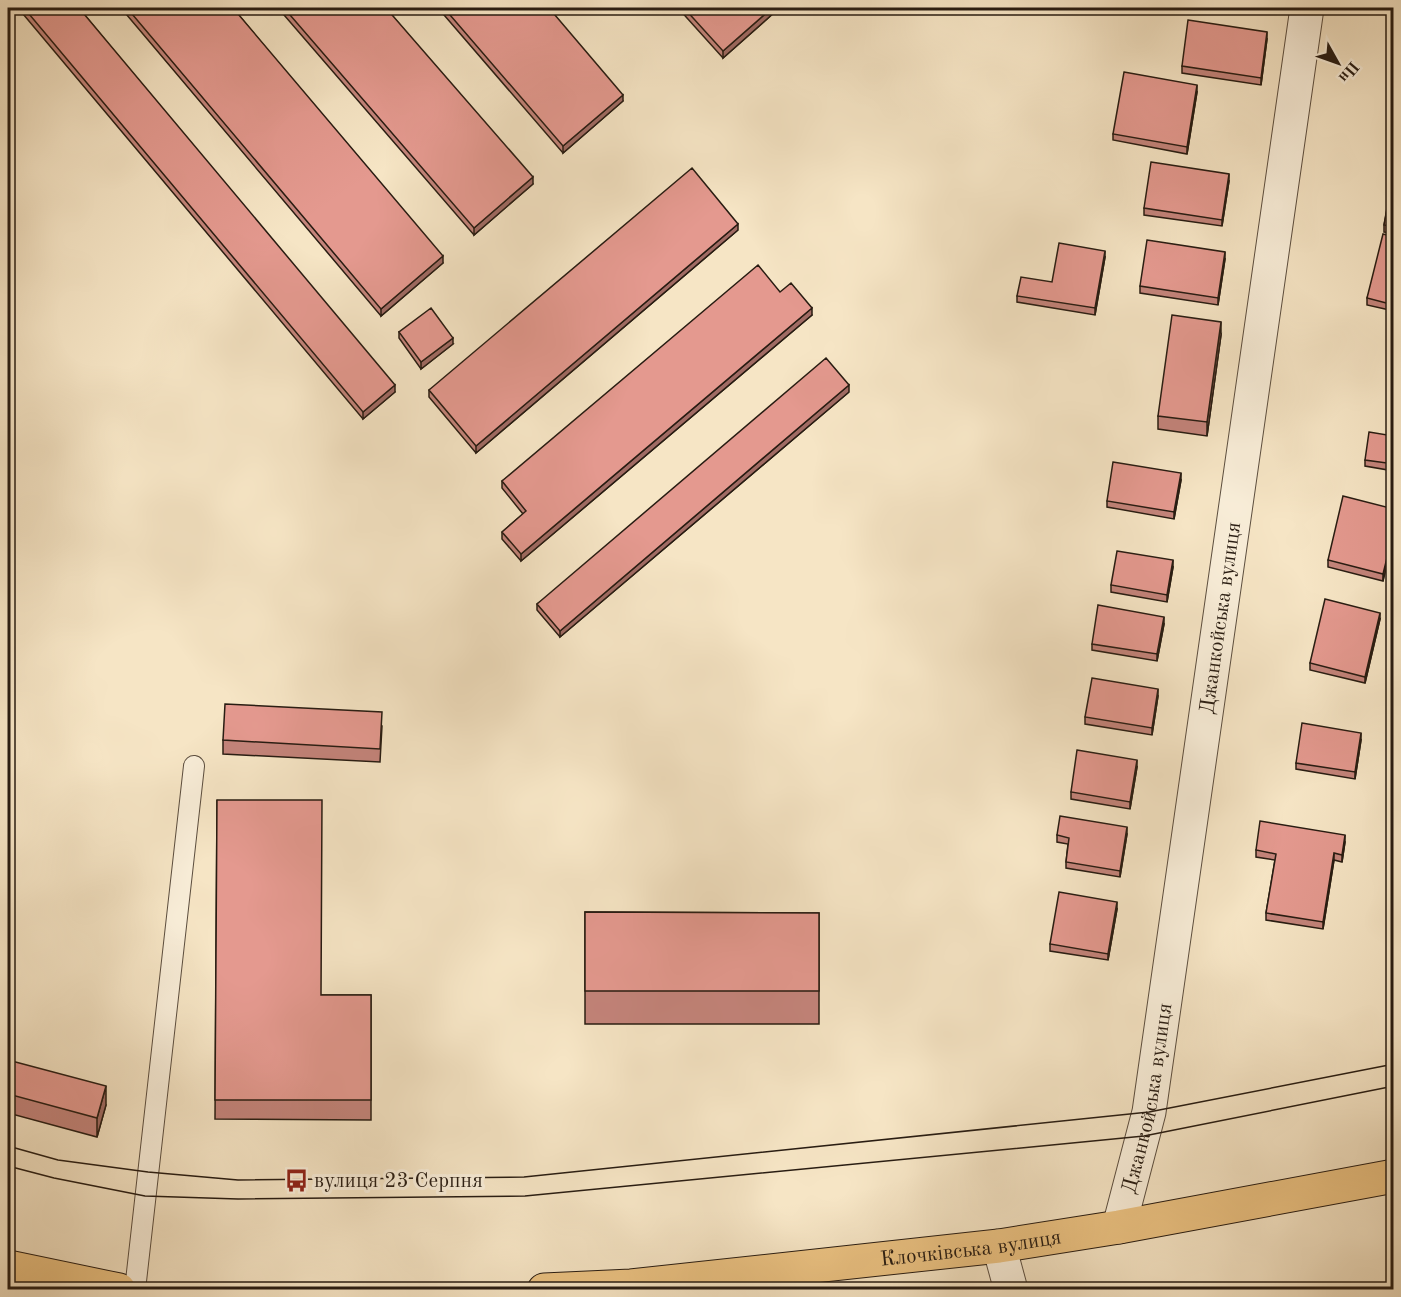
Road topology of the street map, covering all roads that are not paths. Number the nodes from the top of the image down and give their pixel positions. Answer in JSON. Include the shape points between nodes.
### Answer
{"nodes":[{"id":1,"x":1307,"y":8,"type":"edge"},
{"id":2,"x":194,"y":766,"type":"dead end"},
{"id":3,"x":1394,"y":1176,"type":"edge"},
{"id":4,"x":1119,"y":1227,"type":"junction"},
{"id":5,"x":999,"y":1246,"type":"junction"},
{"id":6,"x":8,"y":1267,"type":"edge"},
{"id":7,"x":119,"y":1290,"type":"edge"},
{"id":8,"x":135,"y":1290,"type":"edge"},
{"id":9,"x":544,"y":1290,"type":"edge"},
{"id":10,"x":1011,"y":1290,"type":"edge"}],
"edges":[{"from":1,"to":4,"type":"street","name":"Джанкойська вулиця","via":[[1154,1077],[1144,1136]]},
{"from":2,"to":8,"type":"lane"},
{"from":3,"to":4,"type":"main road","name":"Клочківська вулиця"},
{"from":4,"to":5,"type":"main road","name":"Клочківська вулиця"},
{"from":5,"to":9,"type":"main road","name":"Клочківська вулиця","via":[[631,1286]]},
{"from":5,"to":10,"type":"street"},
{"from":6,"to":7,"type":"main road"}]}
